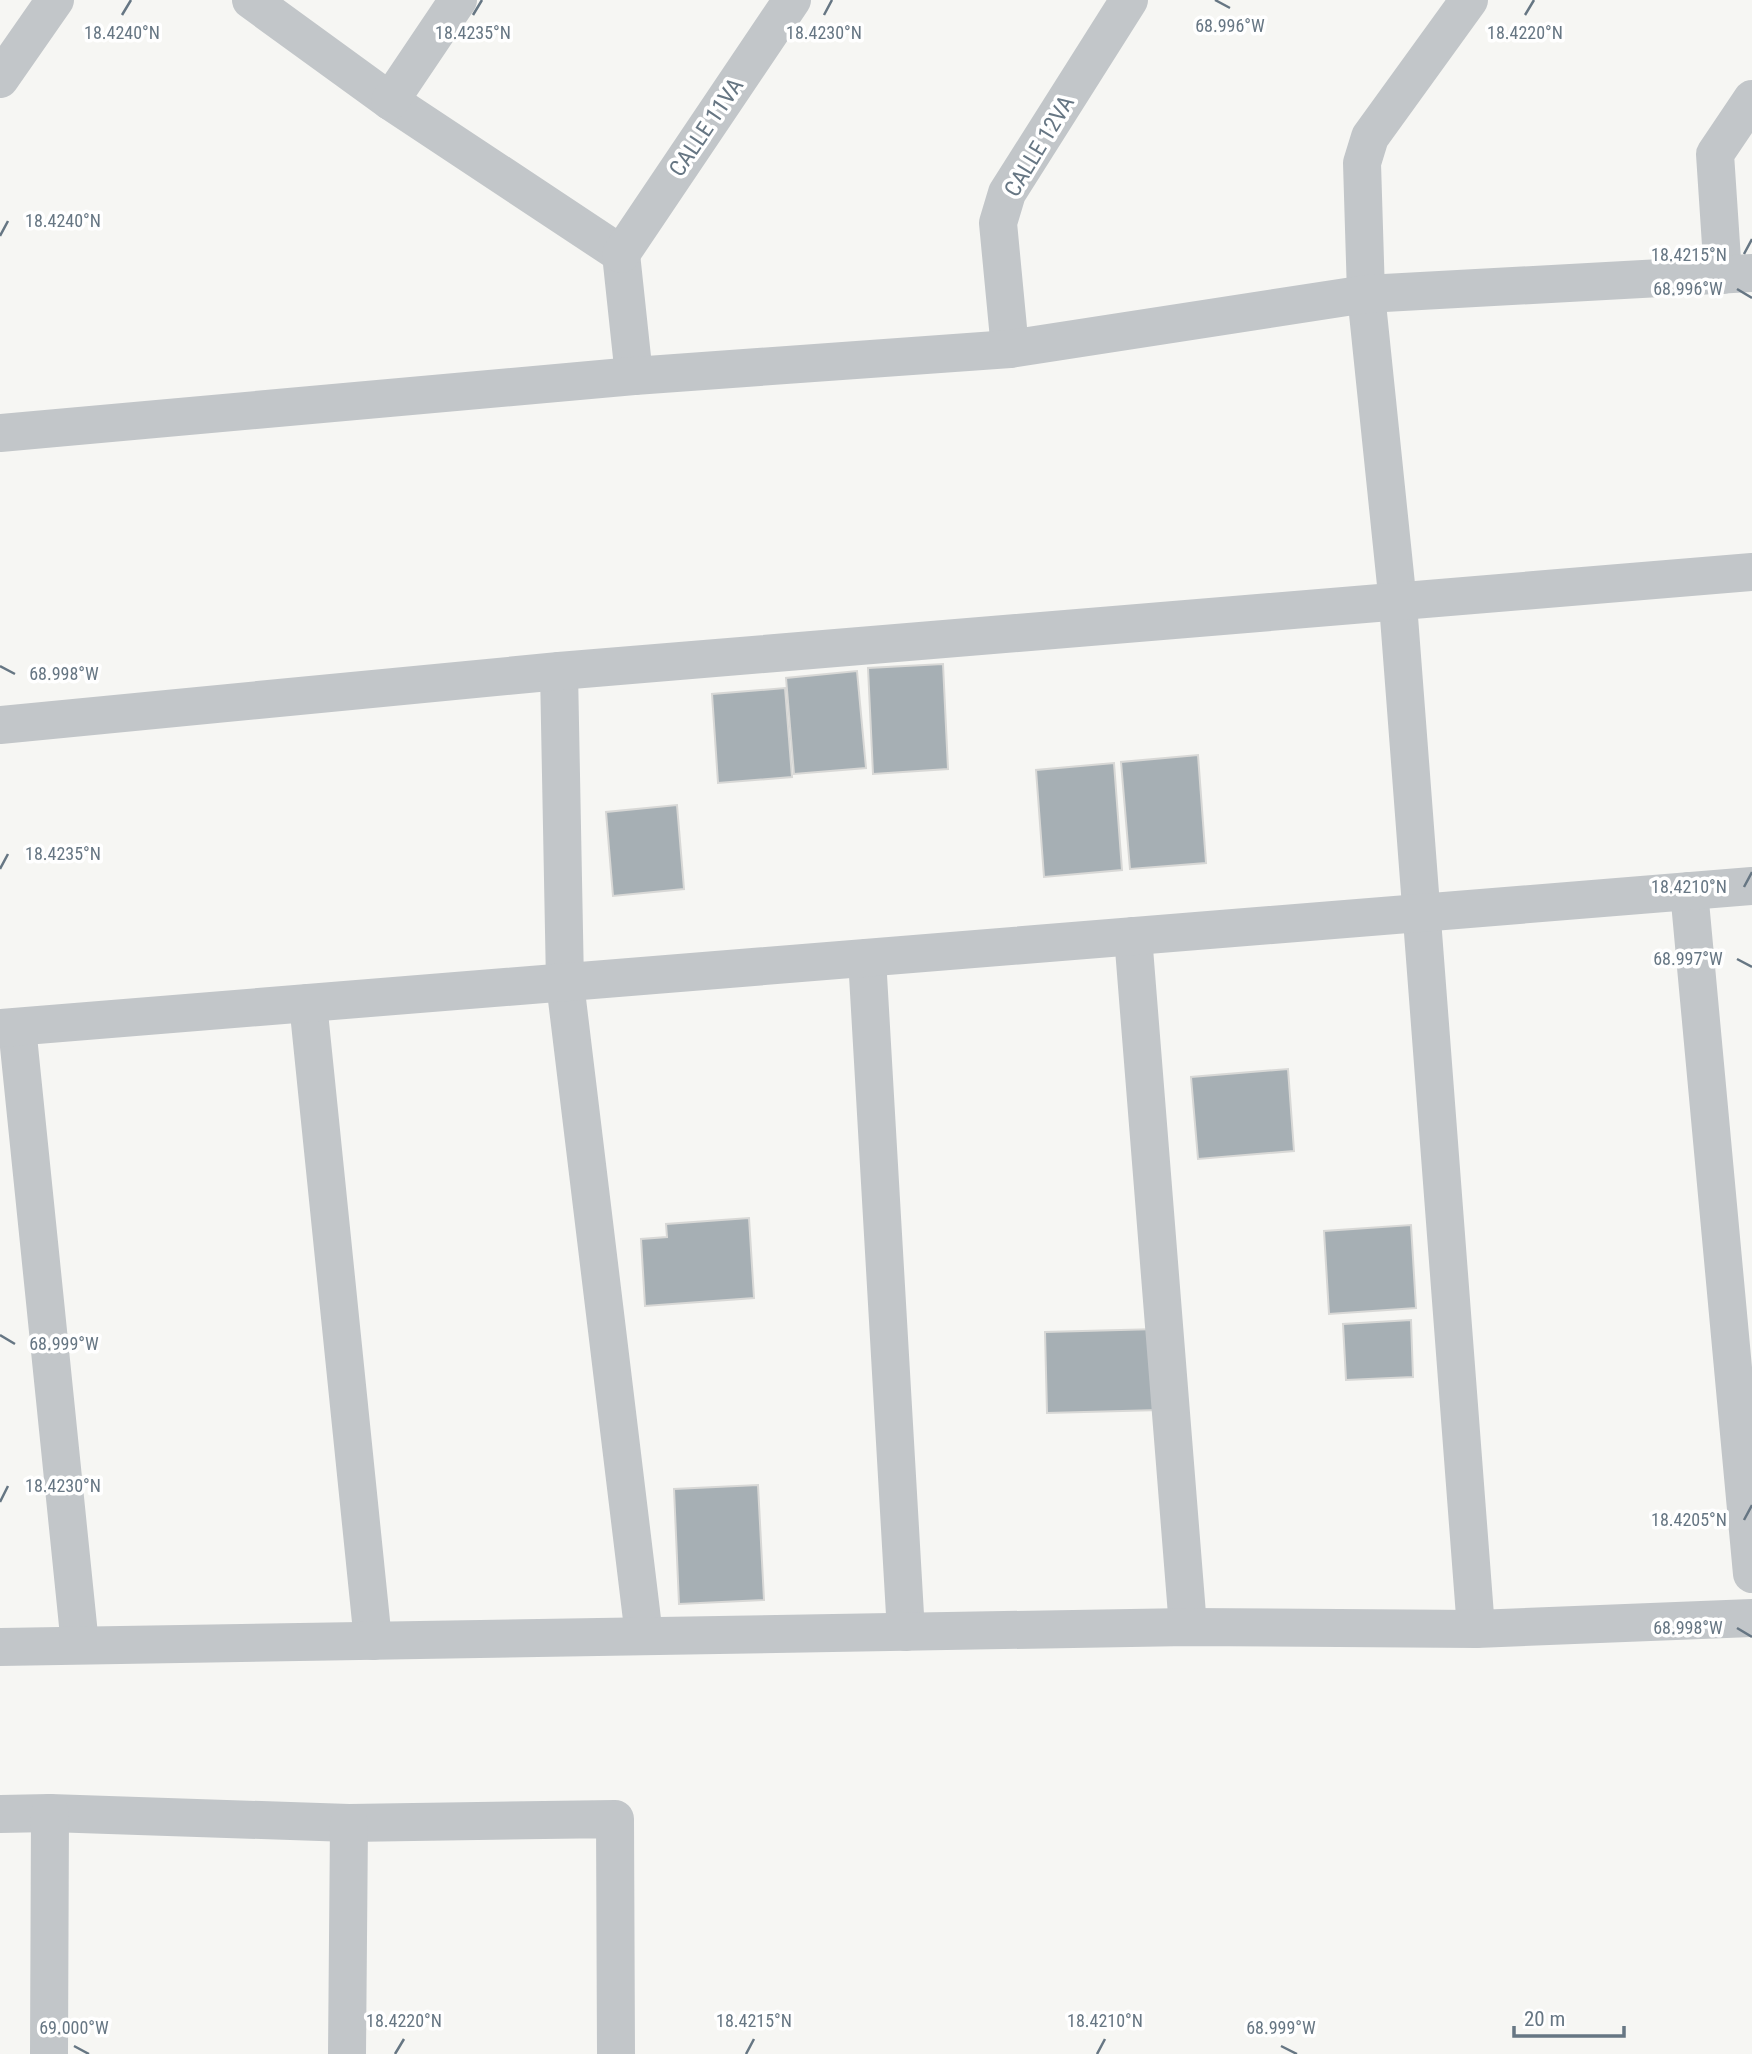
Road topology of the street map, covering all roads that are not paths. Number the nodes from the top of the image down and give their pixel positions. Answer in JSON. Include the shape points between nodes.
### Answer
{"nodes":[{"id":1,"x":55,"y":0,"type":"edge"},
{"id":2,"x":251,"y":0,"type":"edge"},
{"id":3,"x":458,"y":0,"type":"edge"},
{"id":4,"x":792,"y":0,"type":"edge"},
{"id":5,"x":1129,"y":0,"type":"edge"},
{"id":6,"x":1469,"y":0,"type":"edge"},
{"id":7,"x":0,"y":79,"type":"edge"},
{"id":8,"x":1752,"y":99,"type":"edge"},
{"id":9,"x":390,"y":101,"type":"junction"},
{"id":10,"x":621,"y":254,"type":"junction"},
{"id":11,"x":1737,"y":274,"type":"edge"},
{"id":12,"x":1366,"y":295,"type":"junction"},
{"id":13,"x":1010,"y":349,"type":"junction"},
{"id":14,"x":634,"y":376,"type":"junction"},
{"id":15,"x":0,"y":433,"type":"edge"},
{"id":16,"x":1752,"y":572,"type":"edge"},
{"id":17,"x":1398,"y":604,"type":"junction"},
{"id":18,"x":558,"y":671,"type":"junction"},
{"id":19,"x":0,"y":725,"type":"edge"},
{"id":20,"x":1752,"y":886,"type":"edge"},
{"id":21,"x":1689,"y":891,"type":"junction"},
{"id":22,"x":1423,"y":913,"type":"junction"},
{"id":23,"x":1133,"y":936,"type":"junction"},
{"id":24,"x":867,"y":958,"type":"junction"},
{"id":25,"x":565,"y":983,"type":"junction"},
{"id":26,"x":309,"y":1003,"type":"junction"},
{"id":27,"x":9,"y":1028,"type":"edge"},
{"id":28,"x":1752,"y":1574,"type":"edge"},
{"id":29,"x":1752,"y":1618,"type":"edge"},
{"id":30,"x":1188,"y":1627,"type":"junction"},
{"id":31,"x":1476,"y":1629,"type":"junction"},
{"id":32,"x":906,"y":1632,"type":"junction"},
{"id":33,"x":645,"y":1636,"type":"junction"},
{"id":34,"x":373,"y":1641,"type":"junction"},
{"id":35,"x":80,"y":1646,"type":"junction"},
{"id":36,"x":0,"y":1647,"type":"edge"},
{"id":37,"x":50,"y":1813,"type":"junction"},
{"id":38,"x":0,"y":1814,"type":"edge"},
{"id":39,"x":349,"y":1823,"type":"junction"},
{"id":40,"x":49,"y":2054,"type":"edge"},
{"id":41,"x":347,"y":2054,"type":"edge"},
{"id":42,"x":616,"y":2054,"type":"edge"}],
"edges":[{"from":1,"to":7,"type":"street"},
{"from":2,"to":9,"type":"street"},
{"from":3,"to":9,"type":"street"},
{"from":4,"to":10,"type":"street","name":"CALLE 11VA"},
{"from":5,"to":13,"type":"street","name":"CALLE 12VA","via":[[1007,193],[998,223]]},
{"from":6,"to":12,"type":"street","via":[[1370,137],[1362,163]]},
{"from":8,"to":11,"type":"street","via":[[1715,154]]},
{"from":9,"to":10,"type":"street"},
{"from":10,"to":14,"type":"street"},
{"from":11,"to":12,"type":"street"},
{"from":12,"to":13,"type":"street"},
{"from":12,"to":17,"type":"street"},
{"from":13,"to":14,"type":"street"},
{"from":14,"to":15,"type":"street"},
{"from":16,"to":17,"type":"street"},
{"from":17,"to":18,"type":"street"},
{"from":17,"to":22,"type":"street"},
{"from":18,"to":19,"type":"street"},
{"from":18,"to":25,"type":"street"},
{"from":20,"to":21,"type":"street"},
{"from":21,"to":22,"type":"street"},
{"from":21,"to":28,"type":"street"},
{"from":22,"to":23,"type":"street"},
{"from":22,"to":31,"type":"street"},
{"from":23,"to":24,"type":"street"},
{"from":23,"to":30,"type":"street"},
{"from":24,"to":25,"type":"street"},
{"from":24,"to":32,"type":"street"},
{"from":25,"to":26,"type":"street"},
{"from":25,"to":33,"type":"street"},
{"from":26,"to":27,"type":"street"},
{"from":26,"to":34,"type":"street"},
{"from":27,"to":35,"type":"street"},
{"from":29,"to":31,"type":"street"},
{"from":30,"to":31,"type":"street"},
{"from":30,"to":32,"type":"street"},
{"from":32,"to":33,"type":"street"},
{"from":33,"to":34,"type":"street"},
{"from":34,"to":35,"type":"street"},
{"from":35,"to":36,"type":"street"},
{"from":37,"to":38,"type":"street"},
{"from":37,"to":39,"type":"street"},
{"from":37,"to":40,"type":"street"},
{"from":39,"to":41,"type":"street"},
{"from":39,"to":42,"type":"street","via":[[615,1819]]}]}
